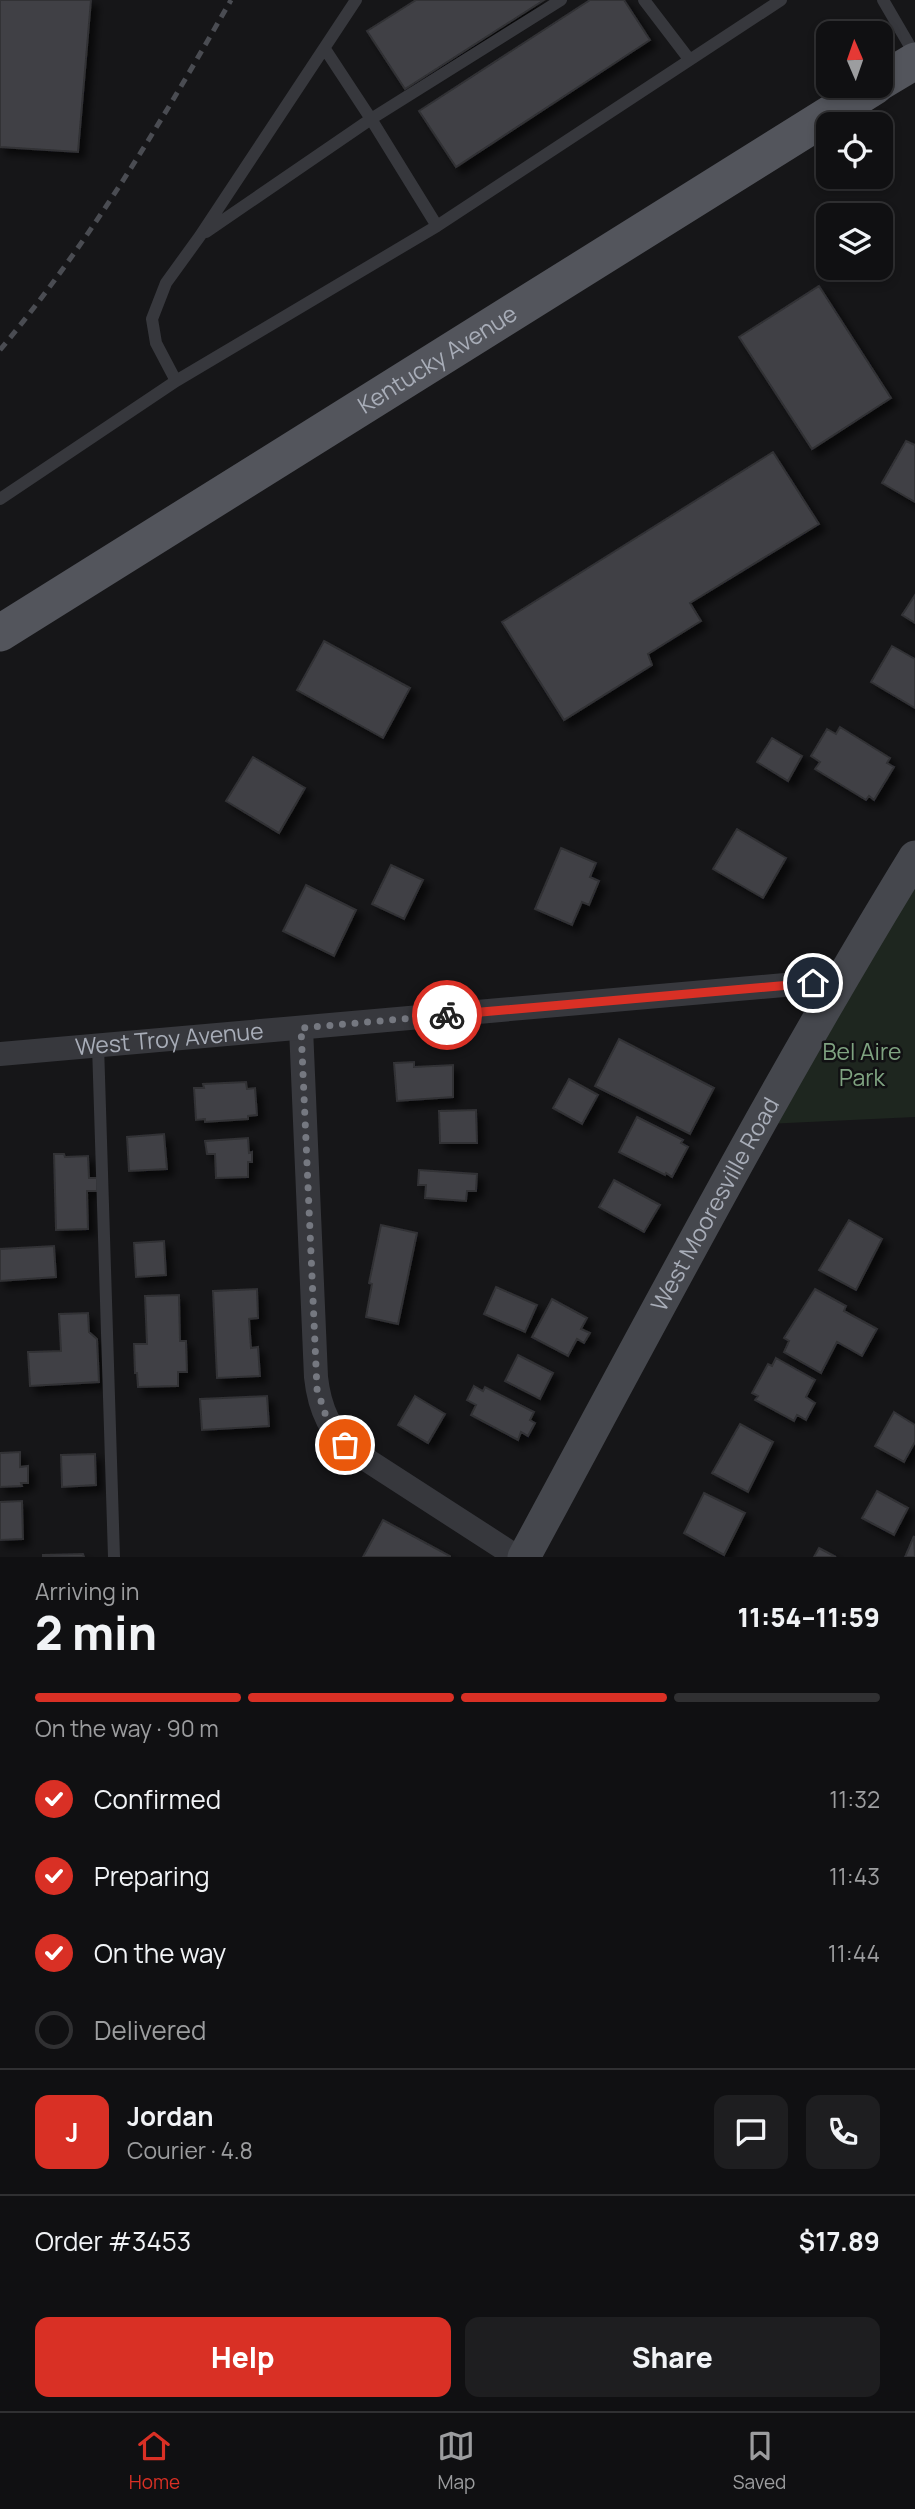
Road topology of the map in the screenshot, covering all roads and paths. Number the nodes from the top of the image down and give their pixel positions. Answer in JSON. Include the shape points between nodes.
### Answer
{"nodes":[{"id":1,"x":356,"y":0,"type":"edge"},
{"id":2,"x":561,"y":0,"type":"edge"},
{"id":3,"x":643,"y":0,"type":"edge"},
{"id":4,"x":781,"y":0,"type":"edge"},
{"id":5,"x":883,"y":0,"type":"edge"},
{"id":6,"x":325,"y":49,"type":"junction"},
{"id":7,"x":915,"y":55,"type":"edge"},
{"id":8,"x":689,"y":60,"type":"junction"},
{"id":9,"x":915,"y":61,"type":"edge"},
{"id":10,"x":893,"y":74,"type":"edge"},
{"id":11,"x":856,"y":98,"type":"edge"},
{"id":12,"x":372,"y":119,"type":"junction"},
{"id":13,"x":437,"y":226,"type":"junction"},
{"id":14,"x":200,"y":236,"type":"junction"},
{"id":15,"x":176,"y":381,"type":"junction"},
{"id":16,"x":0,"y":499,"type":"edge"},
{"id":17,"x":0,"y":633,"type":"edge"},
{"id":18,"x":915,"y":857,"type":"edge"},
{"id":19,"x":841,"y":980,"type":"junction"},
{"id":20,"x":301,"y":1028,"type":"junction"},
{"id":21,"x":98,"y":1045,"type":"junction"},
{"id":22,"x":0,"y":1054,"type":"edge"},
{"id":23,"x":114,"y":1557,"type":"edge"},
{"id":24,"x":517,"y":1557,"type":"edge"},
{"id":25,"x":524,"y":1557,"type":"edge"}],
"edges":[{"from":1,"to":6,"type":"lane"},
{"from":2,"to":12,"type":"lane"},
{"from":3,"to":8,"type":"lane"},
{"from":4,"to":8,"type":"lane"},
{"from":5,"to":7,"type":"lane"},
{"from":6,"to":12,"type":"lane"},
{"from":6,"to":14,"type":"lane"},
{"from":8,"to":13,"type":"lane"},
{"from":9,"to":10,"type":"main road"},
{"from":11,"to":17,"type":"main road","name":"Kentucky Avenue"},
{"from":12,"to":13,"type":"lane"},
{"from":12,"to":14,"type":"lane"},
{"from":13,"to":15,"type":"lane"},
{"from":14,"to":15,"type":"lane","via":[[166,283],[152,319],[156,343]]},
{"from":15,"to":16,"type":"lane"},
{"from":18,"to":19,"type":"main road","name":"West Mooresville Road"},
{"from":19,"to":20,"type":"street","name":"West Troy Avenue"},
{"from":19,"to":25,"type":"main road","name":"West Mooresville Road"},
{"from":20,"to":21,"type":"street","name":"West Troy Avenue"},
{"from":20,"to":24,"type":"street","via":[[319,1400],[332,1429],[353,1451]]},
{"from":21,"to":22,"type":"street","name":"West Troy Avenue"},
{"from":21,"to":23,"type":"lane"}]}
